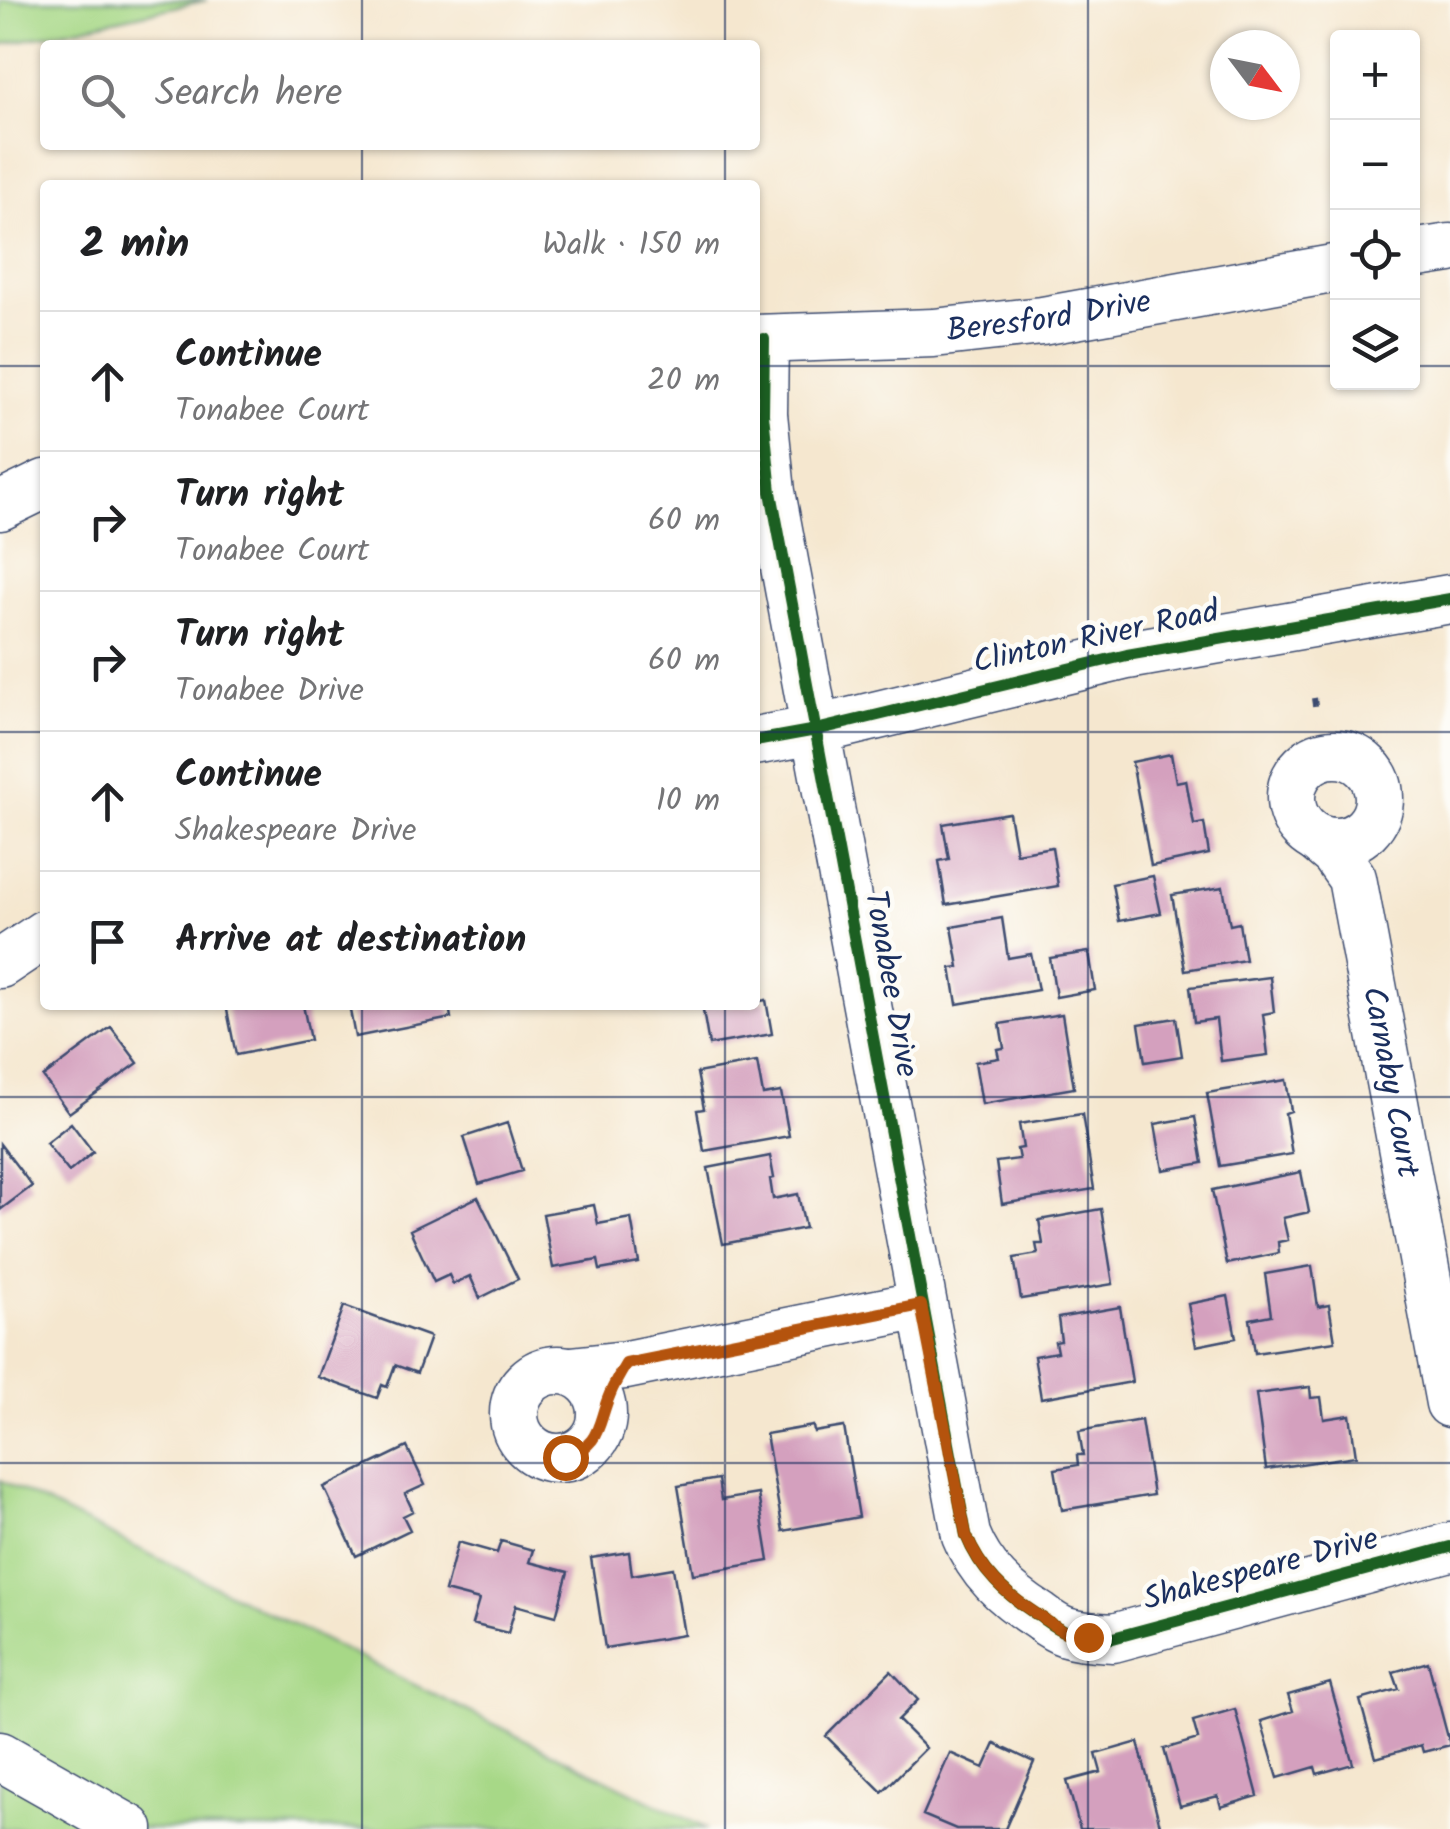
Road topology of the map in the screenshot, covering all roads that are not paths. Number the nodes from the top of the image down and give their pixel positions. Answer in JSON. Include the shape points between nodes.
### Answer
{"nodes":[{"id":1,"x":1450,"y":248,"type":"edge"},
{"id":2,"x":1420,"y":253,"type":"edge"},
{"id":3,"x":1330,"y":269,"type":"edge"},
{"id":4,"x":760,"y":339,"type":"edge"},
{"id":5,"x":760,"y":354,"type":"edge"},
{"id":6,"x":40,"y":486,"type":"edge"},
{"id":7,"x":0,"y":506,"type":"edge"},
{"id":8,"x":1450,"y":599,"type":"edge"},
{"id":9,"x":816,"y":730,"type":"junction"},
{"id":10,"x":760,"y":740,"type":"edge"},
{"id":11,"x":1369,"y":826,"type":"junction"},
{"id":12,"x":1316,"y":838,"type":"junction"},
{"id":13,"x":1352,"y":878,"type":"junction"},
{"id":14,"x":40,"y":937,"type":"edge"},
{"id":15,"x":0,"y":964,"type":"edge"},
{"id":16,"x":921,"y":1305,"type":"junction"},
{"id":17,"x":626,"y":1364,"type":"junction"},
{"id":18,"x":572,"y":1371,"type":"junction"},
{"id":19,"x":1450,"y":1403,"type":"edge"},
{"id":20,"x":602,"y":1417,"type":"junction"},
{"id":21,"x":1450,"y":1547,"type":"edge"},
{"id":22,"x":1032,"y":1611,"type":"joint"},
{"id":23,"x":0,"y":1756,"type":"edge"},
{"id":24,"x":129,"y":1829,"type":"edge"}],
"edges":[{"from":1,"to":2,"type":"street"},
{"from":3,"to":4,"type":"street","name":"Beresford Drive","via":[[1042,320],[934,333]]},
{"from":5,"to":9,"type":"street","name":"Tonabee Drive","via":[[771,492]]},
{"from":6,"to":7,"type":"street"},
{"from":8,"to":9,"type":"street","name":"Clinton River Road","via":[[1127,656]]},
{"from":9,"to":10,"type":"street","name":"Clinton River Road"},
{"from":9,"to":16,"type":"street","name":"Tonabee Drive"},
{"from":11,"to":12,"type":"street","via":[[1344,841]]},
{"from":11,"to":12,"type":"street","name":"Carnaby Court","via":[[1379,799],[1370,772],[1348,755],[1320,757],[1298,775],[1291,802]]},
{"from":11,"to":13,"type":"street","name":"Carnaby Court"},
{"from":12,"to":13,"type":"street","name":"Carnaby Court"},
{"from":13,"to":19,"type":"street","name":"Carnaby Court"},
{"from":14,"to":15,"type":"street"},
{"from":16,"to":17,"type":"street"},
{"from":16,"to":22,"type":"street","name":"Tonabee Drive","via":[[966,1535],[990,1576]]},
{"from":17,"to":18,"type":"street"},
{"from":17,"to":20,"type":"street"},
{"from":18,"to":20,"type":"street","via":[[595,1389]]},
{"from":18,"to":20,"type":"street","via":[[543,1372],[530,1380],[516,1404],[518,1432],[537,1452],[565,1457],[590,1444]]},
{"from":21,"to":22,"type":"street","name":"Shakespeare Drive","via":[[1114,1638],[1062,1631]]},
{"from":23,"to":24,"type":"street"}]}
